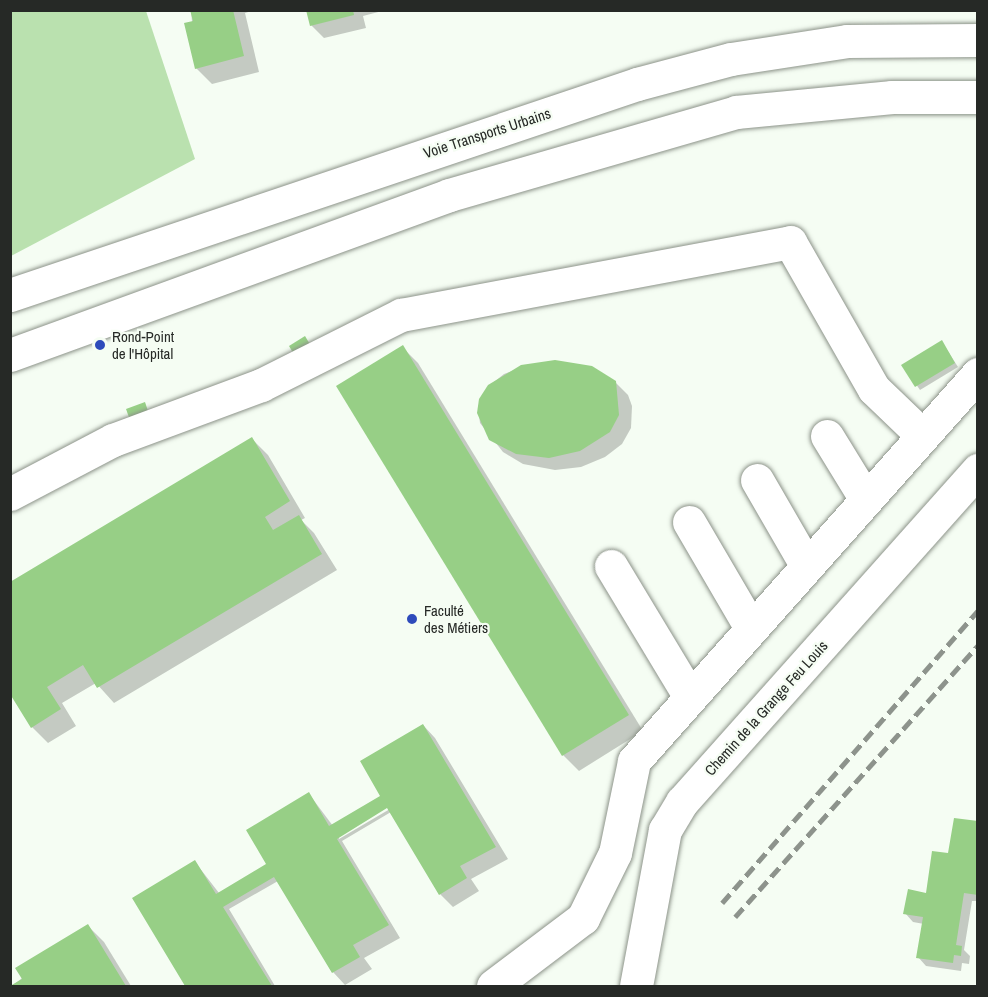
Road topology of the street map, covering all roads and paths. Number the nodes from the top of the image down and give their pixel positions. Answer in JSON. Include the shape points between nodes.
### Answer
{"nodes":[{"id":1,"x":978,"y":40,"type":"edge"},
{"id":2,"x":978,"y":97,"type":"edge"},
{"id":3,"x":10,"y":295,"type":"edge"},
{"id":4,"x":10,"y":355,"type":"edge"},
{"id":5,"x":978,"y":374,"type":"edge"},
{"id":6,"x":921,"y":434,"type":"junction"},
{"id":7,"x":827,"y":436,"type":"dead end"},
{"id":8,"x":978,"y":470,"type":"edge"},
{"id":9,"x":757,"y":480,"type":"dead end"},
{"id":10,"x":10,"y":494,"type":"edge"},
{"id":11,"x":865,"y":498,"type":"junction"},
{"id":12,"x":689,"y":522,"type":"dead end"},
{"id":13,"x":806,"y":565,"type":"junction"},
{"id":14,"x":611,"y":566,"type":"dead end"},
{"id":15,"x":751,"y":628,"type":"junction"},
{"id":16,"x":690,"y":697,"type":"junction"},
{"id":17,"x":493,"y":987,"type":"edge"},
{"id":18,"x":636,"y":987,"type":"edge"}],
"edges":[{"from":1,"to":3,"type":"street","name":"Voie Transports Urbains","via":[[847,41],[731,59],[658,78],[355,176],[76,276]]},
{"from":2,"to":4,"type":"street","via":[[892,97],[787,105],[704,121],[449,195]]},
{"from":5,"to":6,"type":"street"},
{"from":6,"to":10,"type":"street","via":[[874,388],[790,242],[401,315],[261,386],[113,440]]},
{"from":6,"to":11,"type":"street"},
{"from":7,"to":11,"type":"street"},
{"from":8,"to":18,"type":"street","name":"Chemin de la Grange Feu Louis","via":[[682,802],[665,830]]},
{"from":9,"to":13,"type":"street"},
{"from":11,"to":13,"type":"street"},
{"from":12,"to":15,"type":"street"},
{"from":13,"to":15,"type":"street"},
{"from":14,"to":16,"type":"street"},
{"from":15,"to":16,"type":"street"},
{"from":16,"to":17,"type":"street","via":[[634,761],[615,852],[583,918]]}]}
